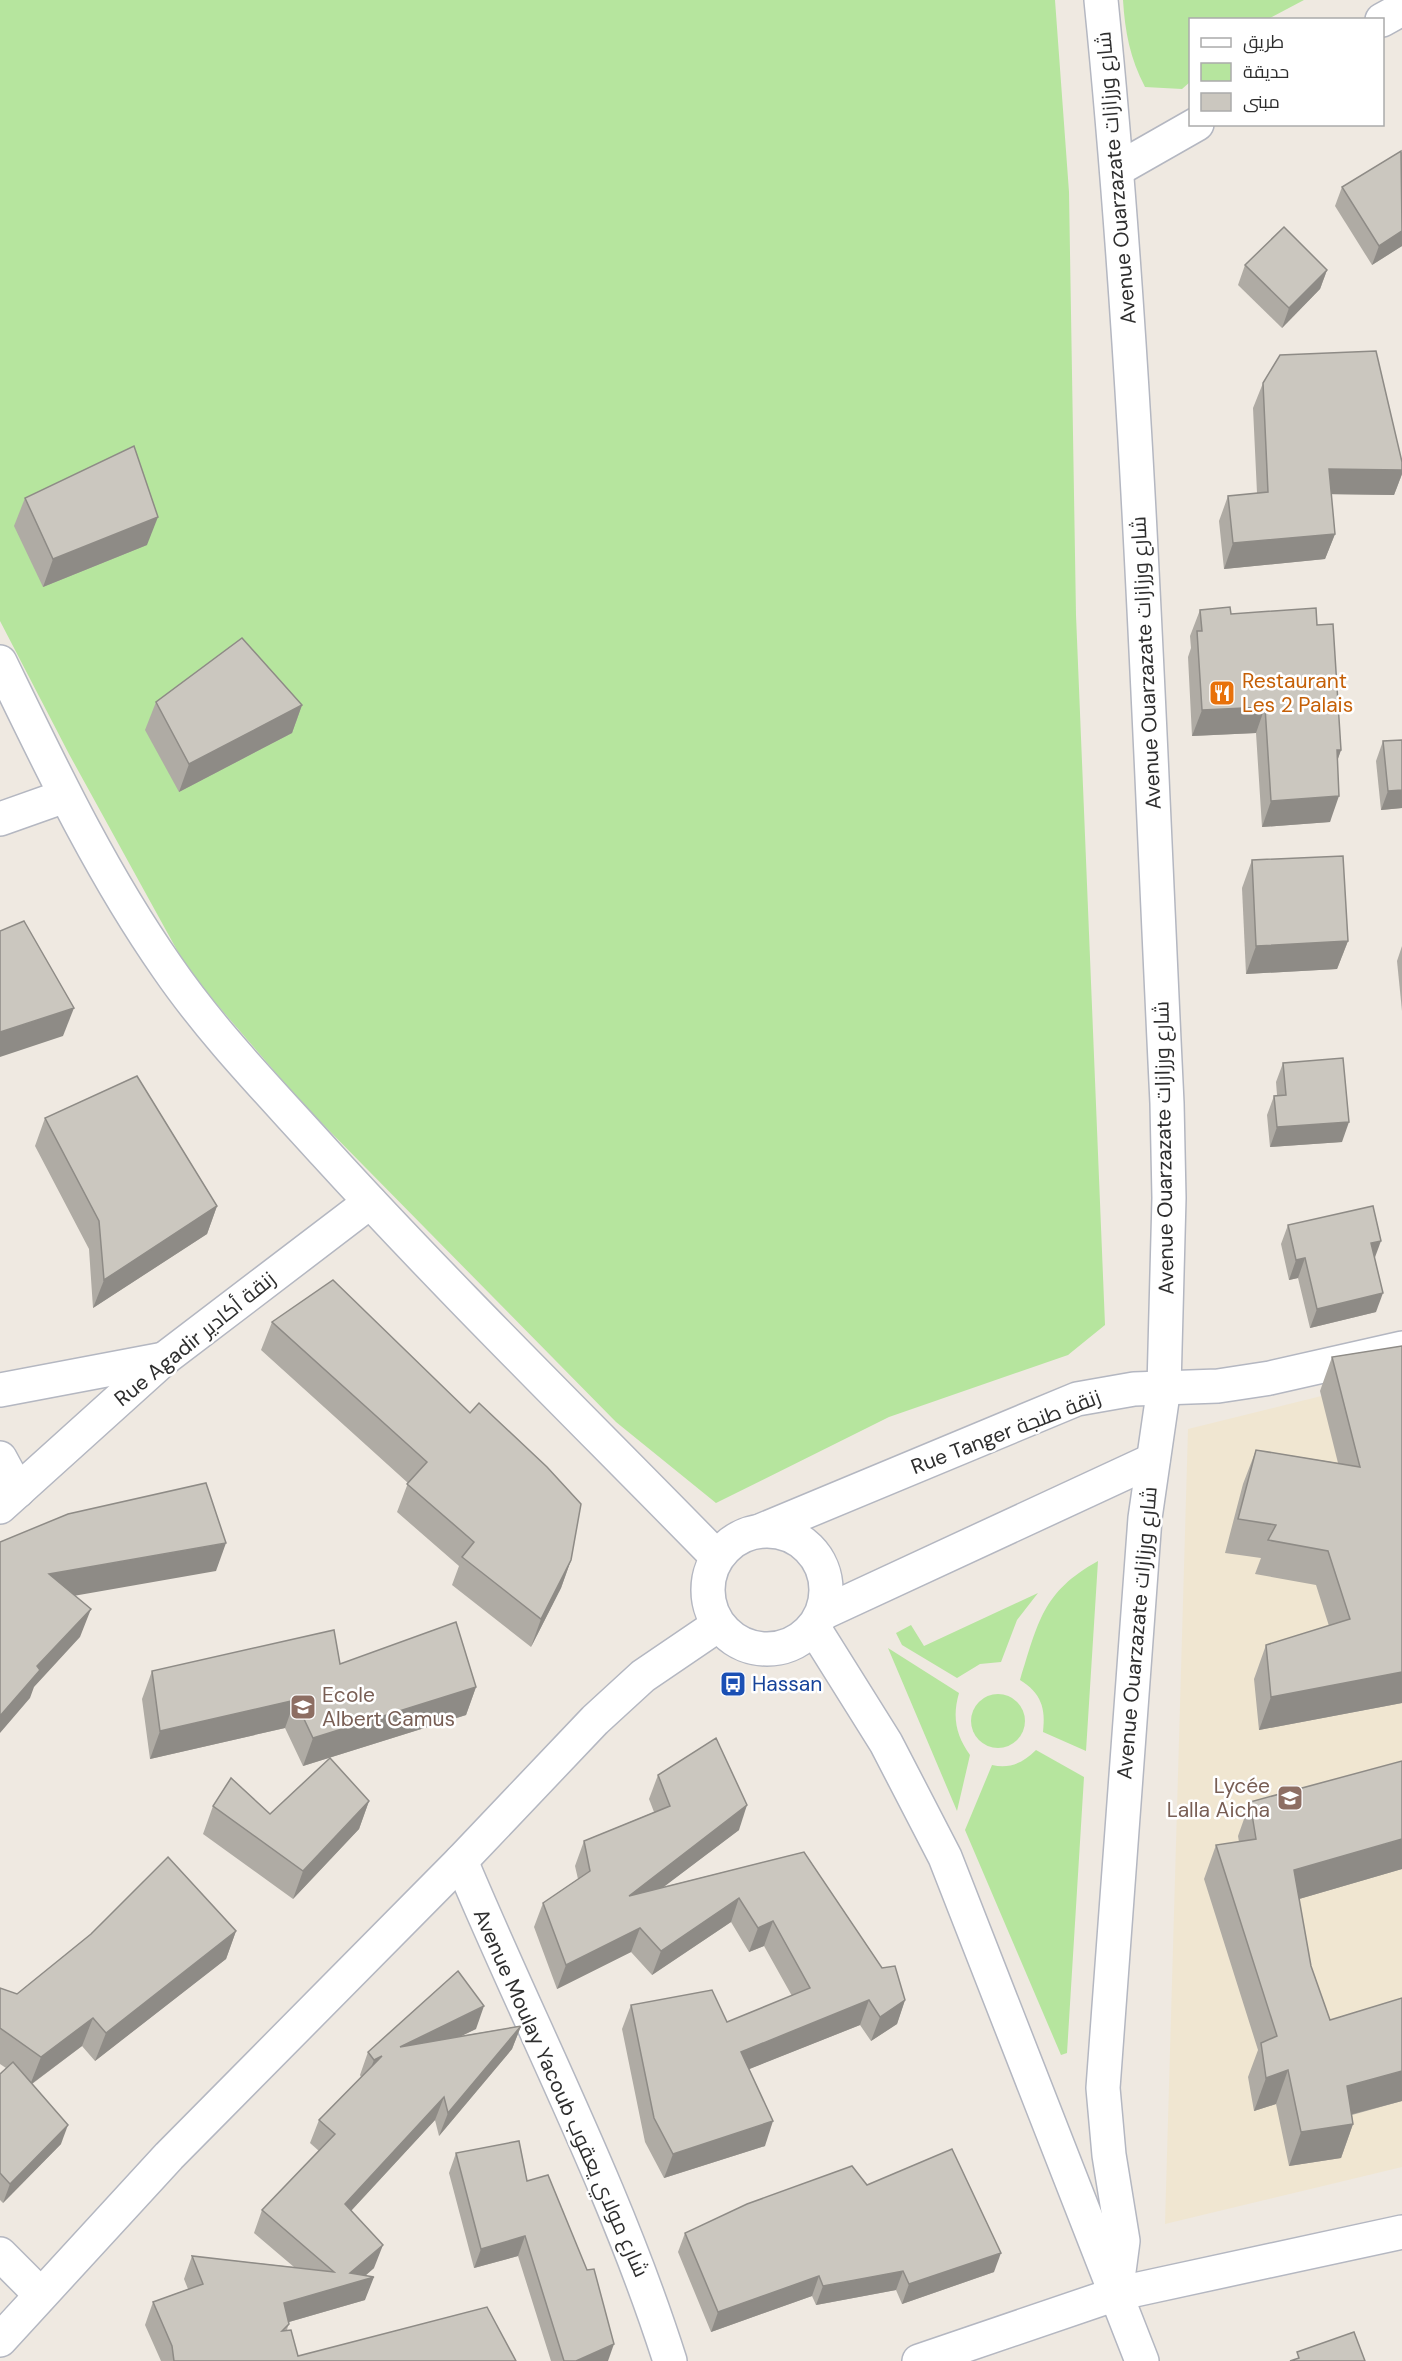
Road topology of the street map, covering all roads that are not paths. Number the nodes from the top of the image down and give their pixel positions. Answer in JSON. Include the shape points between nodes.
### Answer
{"nodes":[{"id":1,"x":1101,"y":0,"type":"edge"},
{"id":2,"x":1402,"y":9,"type":"edge"},
{"id":3,"x":1384,"y":19,"type":"edge"},
{"id":4,"x":1193,"y":126,"type":"edge"},
{"id":5,"x":1118,"y":169,"type":"junction"},
{"id":6,"x":0,"y":662,"type":"edge"},
{"id":7,"x":64,"y":796,"type":"junction"},
{"id":8,"x":0,"y":819,"type":"edge"},
{"id":9,"x":370,"y":1202,"type":"junction"},
{"id":10,"x":1402,"y":1348,"type":"edge"},
{"id":11,"x":164,"y":1359,"type":"junction"},
{"id":12,"x":1164,"y":1387,"type":"junction"},
{"id":13,"x":0,"y":1390,"type":"edge"},
{"id":14,"x":0,"y":1458,"type":"edge"},
{"id":15,"x":1153,"y":1460,"type":"junction"},
{"id":16,"x":9,"y":1499,"type":"edge"},
{"id":17,"x":762,"y":1530,"type":"junction"},
{"id":18,"x":717,"y":1557,"type":"junction"},
{"id":19,"x":818,"y":1620,"type":"junction"},
{"id":20,"x":718,"y":1625,"type":"junction"},
{"id":21,"x":461,"y":1861,"type":"junction"},
{"id":22,"x":1402,"y":2232,"type":"edge"},
{"id":23,"x":0,"y":2254,"type":"edge"},
{"id":24,"x":40,"y":2294,"type":"junction"},
{"id":25,"x":1116,"y":2294,"type":"junction"},
{"id":26,"x":0,"y":2340,"type":"edge"},
{"id":27,"x":670,"y":2361,"type":"edge"},
{"id":28,"x":919,"y":2361,"type":"edge"},
{"id":29,"x":1142,"y":2361,"type":"edge"}],
"edges":[{"from":1,"to":5,"type":"street","name":"Avenue Ouarzazate شارع ورزازات"},
{"from":2,"to":3,"type":"street"},
{"from":4,"to":5,"type":"street"},
{"from":5,"to":12,"type":"street","name":"Avenue Ouarzazate شارع ورزازات","via":[[1167,1103],[1169,1198]]},
{"from":6,"to":7,"type":"street"},
{"from":7,"to":8,"type":"street"},
{"from":7,"to":9,"type":"street","via":[[117,895],[220,1038]]},
{"from":9,"to":11,"type":"street","name":"Rue Agadir زنقة أكادير"},
{"from":9,"to":18,"type":"street"},
{"from":10,"to":12,"type":"street","name":"Rue Tanger زنقة طنجة","via":[[1270,1378],[1218,1386]]},
{"from":11,"to":13,"type":"street"},
{"from":11,"to":16,"type":"street","name":"Rue Agadir زنقة أكادير"},
{"from":12,"to":15,"type":"street","name":"Avenue Ouarzazate شارع ورزازات"},
{"from":12,"to":17,"type":"street","name":"Rue Tanger زنقة طنجة","via":[[1077,1399]]},
{"from":14,"to":16,"type":"street"},
{"from":15,"to":19,"type":"street"},
{"from":15,"to":25,"type":"street","name":"Avenue Ouarzazate شارع ورزازات","via":[[1144,1518],[1103,2088],[1123,2241]]},
{"from":17,"to":18,"type":"street","via":[[736,1539]]},
{"from":17,"to":19,"type":"street","via":[[786,1534],[807,1546],[821,1565],[827,1588]]},
{"from":18,"to":20,"type":"street","via":[[707,1591]]},
{"from":19,"to":20,"type":"street","via":[[797,1642],[776,1649],[754,1648],[735,1641]]},
{"from":19,"to":25,"type":"street","via":[[945,1857]]},
{"from":20,"to":21,"type":"street","via":[[618,1697]]},
{"from":21,"to":24,"type":"street","via":[[169,2156]]},
{"from":21,"to":27,"type":"street","name":"Avenue Moulay Yacoub شارع مولاي يعقوب","via":[[604,2180],[650,2296]]},
{"from":22,"to":25,"type":"street"},
{"from":23,"to":24,"type":"street"},
{"from":24,"to":26,"type":"street"},
{"from":25,"to":28,"type":"street"},
{"from":25,"to":29,"type":"street"}]}
